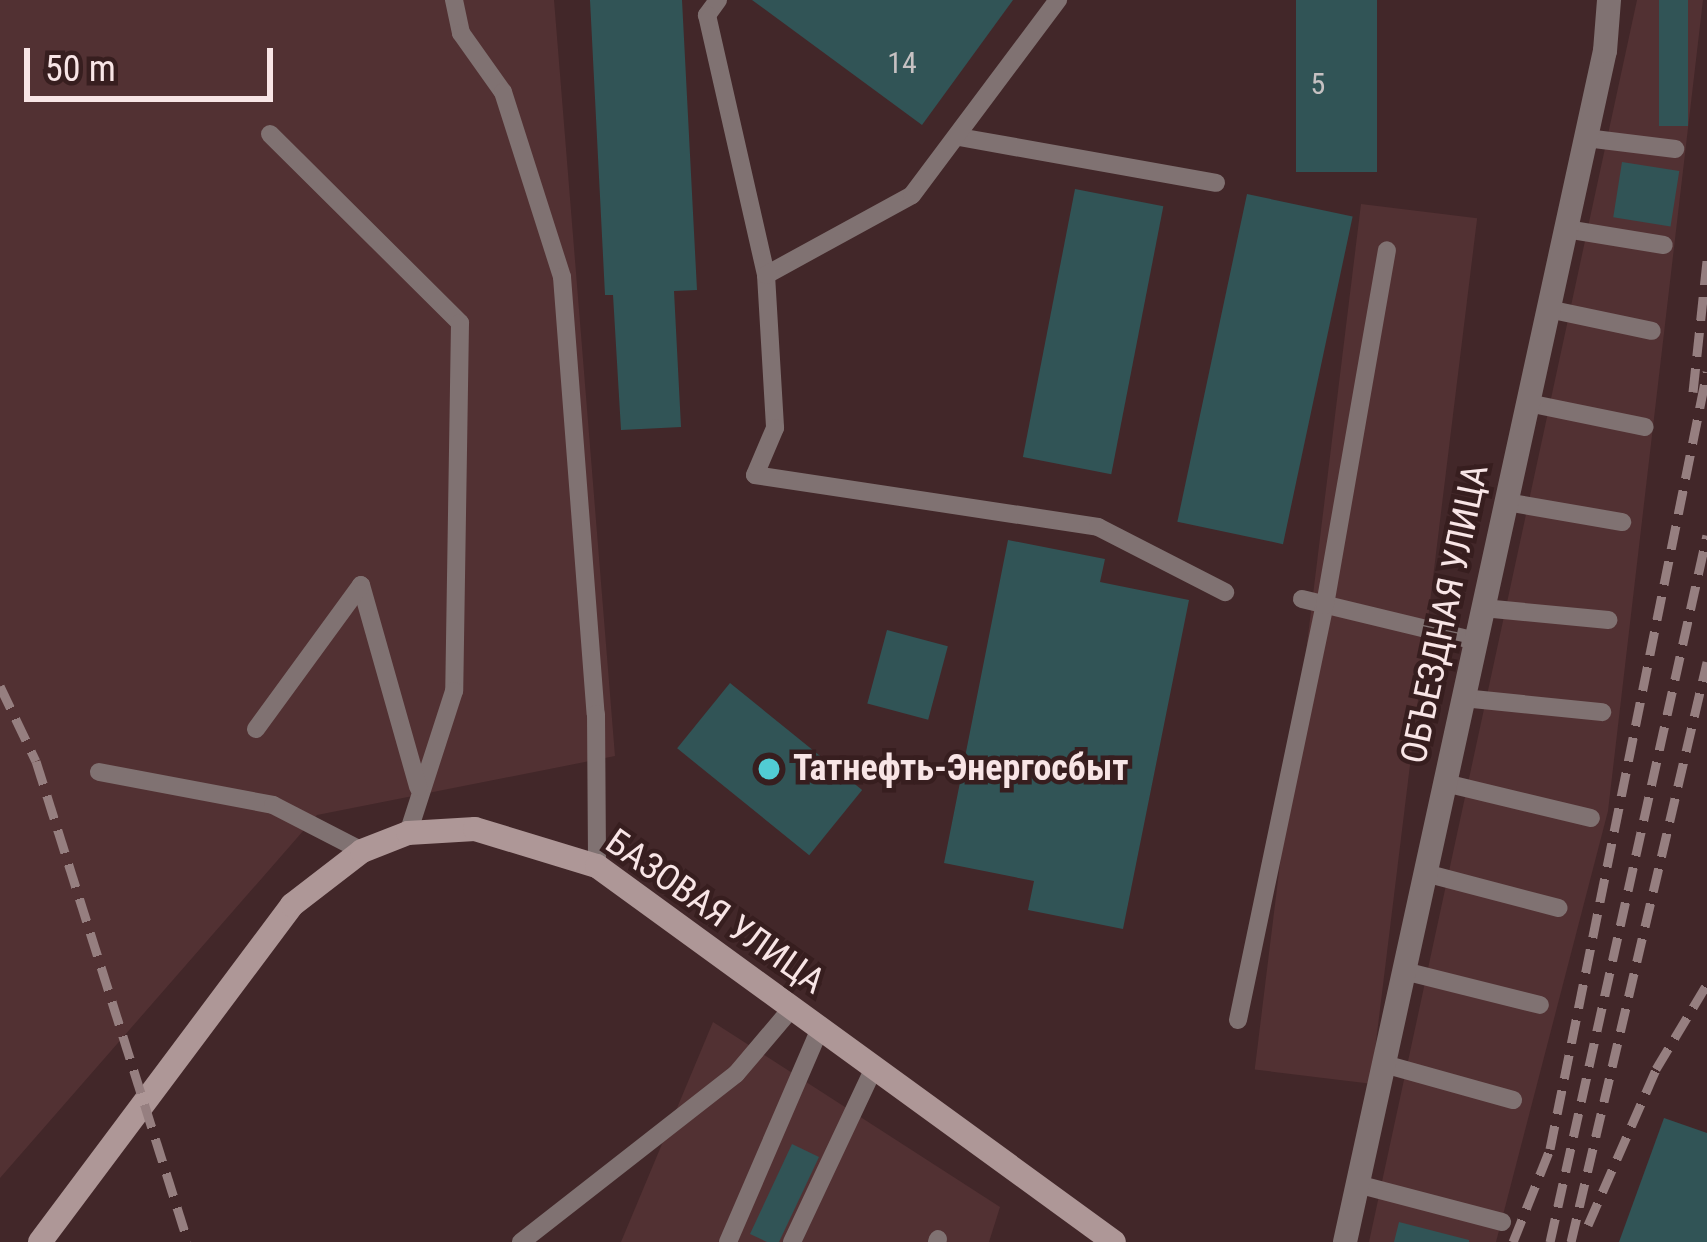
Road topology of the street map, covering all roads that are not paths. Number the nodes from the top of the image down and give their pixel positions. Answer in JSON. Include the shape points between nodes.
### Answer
{"nodes":[{"id":1,"x":454,"y":0,"type":"edge"},
{"id":2,"x":718,"y":0,"type":"edge"},
{"id":3,"x":1058,"y":0,"type":"edge"},
{"id":4,"x":1609,"y":0,"type":"edge"},
{"id":5,"x":270,"y":134,"type":"dead end"},
{"id":6,"x":959,"y":136,"type":"junction"},
{"id":7,"x":1586,"y":138,"type":"junction"},
{"id":8,"x":1675,"y":149,"type":"dead end"},
{"id":9,"x":1216,"y":183,"type":"dead end"},
{"id":10,"x":1566,"y":229,"type":"junction"},
{"id":11,"x":1664,"y":245,"type":"dead end"},
{"id":12,"x":1388,"y":250,"type":"dead end"},
{"id":13,"x":766,"y":275,"type":"junction"},
{"id":14,"x":1548,"y":309,"type":"junction"},
{"id":15,"x":1652,"y":331,"type":"dead end"},
{"id":16,"x":1528,"y":403,"type":"junction"},
{"id":17,"x":1645,"y":427,"type":"dead end"},
{"id":18,"x":1506,"y":502,"type":"junction"},
{"id":19,"x":1622,"y":522,"type":"dead end"},
{"id":20,"x":1225,"y":592,"type":"dead end"},
{"id":21,"x":1302,"y":599,"type":"dead end"},
{"id":22,"x":1325,"y":604,"type":"junction"},
{"id":23,"x":1483,"y":608,"type":"junction"},
{"id":24,"x":1608,"y":620,"type":"dead end"},
{"id":25,"x":1476,"y":641,"type":"junction"},
{"id":26,"x":1463,"y":698,"type":"junction"},
{"id":27,"x":1602,"y":712,"type":"dead end"},
{"id":28,"x":256,"y":729,"type":"dead end"},
{"id":29,"x":99,"y":772,"type":"dead end"},
{"id":30,"x":1445,"y":783,"type":"junction"},
{"id":31,"x":418,"y":787,"type":"junction"},
{"id":32,"x":1592,"y":818,"type":"dead end"},
{"id":33,"x":408,"y":833,"type":"junction"},
{"id":34,"x":362,"y":850,"type":"junction"},
{"id":35,"x":597,"y":866,"type":"junction"},
{"id":36,"x":1425,"y":873,"type":"junction"},
{"id":37,"x":1558,"y":908,"type":"dead end"},
{"id":38,"x":1404,"y":971,"type":"junction"},
{"id":39,"x":1540,"y":1004,"type":"dead end"},
{"id":40,"x":792,"y":1008,"type":"junction"},
{"id":41,"x":1238,"y":1020,"type":"dead end"},
{"id":42,"x":820,"y":1028,"type":"junction"},
{"id":43,"x":1384,"y":1064,"type":"junction"},
{"id":44,"x":874,"y":1068,"type":"junction"},
{"id":45,"x":1513,"y":1100,"type":"dead end"},
{"id":46,"x":1358,"y":1184,"type":"junction"},
{"id":47,"x":1502,"y":1222,"type":"dead end"},
{"id":48,"x":40,"y":1242,"type":"edge"},
{"id":49,"x":521,"y":1242,"type":"edge"},
{"id":50,"x":728,"y":1242,"type":"edge"},
{"id":51,"x":791,"y":1242,"type":"edge"},
{"id":52,"x":1114,"y":1242,"type":"edge"},
{"id":53,"x":1345,"y":1242,"type":"edge"}],
"edges":[{"from":1,"to":35,"type":"lane","via":[[461,33],[503,92],[562,277],[596,714]]},
{"from":2,"to":13,"type":"lane","via":[[706,15]]},
{"from":3,"to":6,"type":"lane"},
{"from":4,"to":7,"type":"street","name":"ОБЪЕЗДНАЯ УЛИЦА"},
{"from":5,"to":31,"type":"lane","via":[[460,323],[454,691]]},
{"from":6,"to":9,"type":"lane"},
{"from":6,"to":13,"type":"lane","via":[[912,195]]},
{"from":7,"to":8,"type":"lane"},
{"from":7,"to":10,"type":"street","name":"ОБЪЕЗДНАЯ УЛИЦА"},
{"from":10,"to":11,"type":"lane"},
{"from":10,"to":14,"type":"street","name":"ОБЪЕЗДНАЯ УЛИЦА"},
{"from":12,"to":22,"type":"lane"},
{"from":13,"to":20,"type":"lane","via":[[775,428],[754,475],[1098,527]]},
{"from":14,"to":15,"type":"lane"},
{"from":14,"to":16,"type":"street","name":"ОБЪЕЗДНАЯ УЛИЦА"},
{"from":16,"to":17,"type":"lane"},
{"from":16,"to":18,"type":"street","name":"ОБЪЕЗДНАЯ УЛИЦА"},
{"from":18,"to":19,"type":"lane"},
{"from":18,"to":23,"type":"street","name":"ОБЪЕЗДНАЯ УЛИЦА"},
{"from":21,"to":22,"type":"lane"},
{"from":22,"to":25,"type":"lane"},
{"from":22,"to":41,"type":"lane"},
{"from":23,"to":24,"type":"lane"},
{"from":23,"to":25,"type":"street","name":"ОБЪЕЗДНАЯ УЛИЦА"},
{"from":25,"to":26,"type":"street","name":"ОБЪЕЗДНАЯ УЛИЦА"},
{"from":26,"to":27,"type":"lane"},
{"from":26,"to":30,"type":"street","name":"ОБЪЕЗДНАЯ УЛИЦА"},
{"from":28,"to":31,"type":"lane","via":[[362,585]]},
{"from":29,"to":34,"type":"lane","via":[[273,806]]},
{"from":30,"to":32,"type":"lane"},
{"from":30,"to":36,"type":"street","name":"ОБЪЕЗДНАЯ УЛИЦА"},
{"from":31,"to":33,"type":"lane"},
{"from":33,"to":34,"type":"street","name":"БАЗОВАЯ УЛИЦА"},
{"from":33,"to":35,"type":"street","name":"БАЗОВАЯ УЛИЦА","via":[[476,829]]},
{"from":34,"to":48,"type":"street","name":"БАЗОВАЯ УЛИЦА","via":[[292,905]]},
{"from":35,"to":40,"type":"street","name":"БАЗОВАЯ УЛИЦА"},
{"from":36,"to":37,"type":"lane"},
{"from":36,"to":38,"type":"street","name":"ОБЪЕЗДНАЯ УЛИЦА"},
{"from":38,"to":39,"type":"lane"},
{"from":38,"to":43,"type":"street","name":"ОБЪЕЗДНАЯ УЛИЦА"},
{"from":40,"to":42,"type":"street","name":"БАЗОВАЯ УЛИЦА"},
{"from":40,"to":49,"type":"lane","via":[[736,1074]]},
{"from":42,"to":44,"type":"street","name":"БАЗОВАЯ УЛИЦА"},
{"from":42,"to":50,"type":"lane"},
{"from":43,"to":45,"type":"lane"},
{"from":43,"to":46,"type":"street","name":"ОБЪЕЗДНАЯ УЛИЦА"},
{"from":44,"to":51,"type":"lane"},
{"from":44,"to":52,"type":"street","name":"БАЗОВАЯ УЛИЦА"},
{"from":46,"to":47,"type":"lane"},
{"from":46,"to":53,"type":"street","name":"ОБЪЕЗДНАЯ УЛИЦА"}]}
